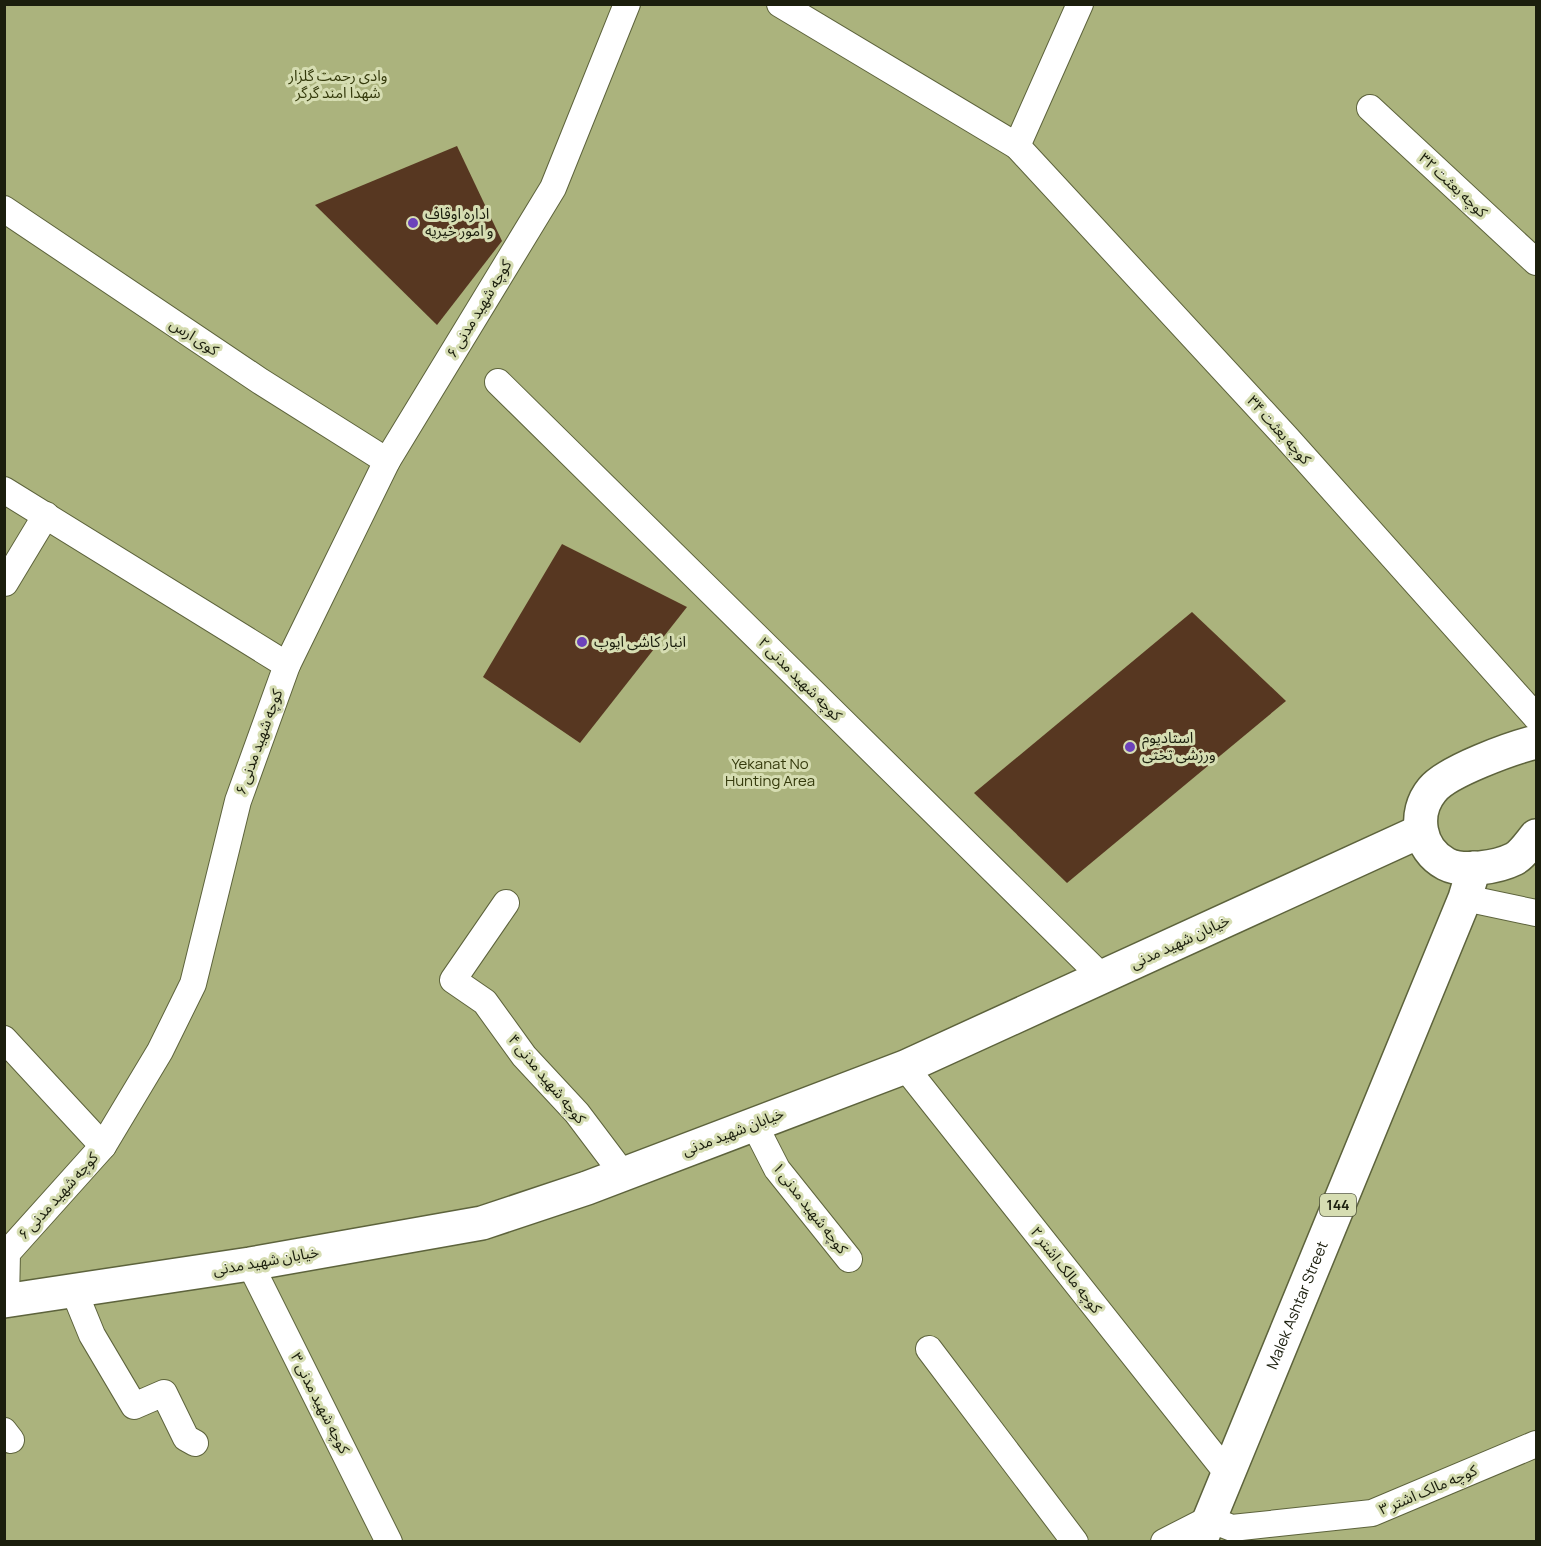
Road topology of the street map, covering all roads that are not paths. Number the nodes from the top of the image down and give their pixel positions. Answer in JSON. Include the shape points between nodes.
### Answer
{"nodes":[{"id":1,"x":627,"y":4,"type":"edge"},
{"id":2,"x":780,"y":4,"type":"edge"},
{"id":3,"x":1080,"y":4,"type":"edge"},
{"id":4,"x":1370,"y":108,"type":"dead end"},
{"id":5,"x":1017,"y":146,"type":"junction"},
{"id":6,"x":4,"y":208,"type":"edge"},
{"id":7,"x":1536,"y":262,"type":"edge"},
{"id":8,"x":498,"y":382,"type":"dead end"},
{"id":9,"x":387,"y":461,"type":"junction"},
{"id":10,"x":4,"y":490,"type":"edge"},
{"id":11,"x":46,"y":515,"type":"junction"},
{"id":12,"x":5,"y":583,"type":"edge"},
{"id":13,"x":287,"y":665,"type":"junction"},
{"id":14,"x":1536,"y":717,"type":"edge"},
{"id":15,"x":1536,"y":742,"type":"edge"},
{"id":16,"x":1420,"y":831,"type":"junction"},
{"id":17,"x":1536,"y":836,"type":"edge"},
{"id":18,"x":1469,"y":883,"type":"junction"},
{"id":19,"x":506,"y":903,"type":"dead end"},
{"id":20,"x":1536,"y":912,"type":"edge"},
{"id":21,"x":1102,"y":977,"type":"junction"},
{"id":22,"x":4,"y":1040,"type":"edge"},
{"id":23,"x":905,"y":1067,"type":"junction"},
{"id":24,"x":754,"y":1124,"type":"junction"},
{"id":25,"x":103,"y":1146,"type":"junction"},
{"id":26,"x":623,"y":1174,"type":"junction"},
{"id":27,"x":6,"y":1251,"type":"edge"},
{"id":28,"x":849,"y":1259,"type":"dead end"},
{"id":29,"x":250,"y":1264,"type":"junction"},
{"id":30,"x":74,"y":1291,"type":"junction"},
{"id":31,"x":5,"y":1301,"type":"edge"},
{"id":32,"x":929,"y":1349,"type":"dead end"},
{"id":33,"x":195,"y":1443,"type":"dead end"},
{"id":34,"x":1536,"y":1444,"type":"edge"},
{"id":35,"x":1228,"y":1474,"type":"junction"},
{"id":36,"x":1205,"y":1530,"type":"edge"},
{"id":37,"x":389,"y":1542,"type":"edge"},
{"id":38,"x":1075,"y":1542,"type":"edge"},
{"id":39,"x":1164,"y":1542,"type":"edge"}],
"edges":[{"from":1,"to":9,"type":"street","name":"کوچه شهید مدنی ۶","via":[[553,188]]},
{"from":2,"to":5,"type":"street","name":"کوچه بعثت ۳۴"},
{"from":3,"to":5,"type":"street"},
{"from":4,"to":7,"type":"street","name":"کوچه بعثت ۳۲"},
{"from":5,"to":14,"type":"street","name":"کوچه بعثت ۳۴","via":[[1286,437]]},
{"from":6,"to":9,"type":"street","name":"کوی ارس"},
{"from":8,"to":21,"type":"street","name":"کوچه شهید مدنی ۲"},
{"from":9,"to":13,"type":"street","name":"کوچه شهید مدنی ۶"},
{"from":10,"to":11,"type":"street"},
{"from":11,"to":12,"type":"street"},
{"from":11,"to":13,"type":"street"},
{"from":13,"to":25,"type":"street","name":"کوچه شهید مدنی ۶","via":[[238,801],[193,984],[160,1051]]},
{"from":15,"to":16,"type":"main road","via":[[1465,768],[1433,788],[1420,811]]},
{"from":16,"to":18,"type":"main road","via":[[1429,849]]},
{"from":16,"to":21,"type":"main road","name":"خیابان شهید مدنی"},
{"from":17,"to":18,"type":"main road","via":[[1516,858],[1486,868]]},
{"from":18,"to":20,"type":"street"},
{"from":18,"to":35,"type":"main road","name":"Malek Ashtar Street","number":"144"},
{"from":19,"to":26,"type":"street","name":"کوچه شهید مدنی ۴","via":[[453,980],[485,1002],[524,1056],[577,1113]]},
{"from":21,"to":23,"type":"main road","name":"خیابان شهید مدنی"},
{"from":22,"to":25,"type":"street"},
{"from":23,"to":24,"type":"main road","name":"خیابان شهید مدنی"},
{"from":23,"to":35,"type":"street","name":"کوچه مالک اشتر ۲"},
{"from":24,"to":26,"type":"main road","name":"خیابان شهید مدنی"},
{"from":24,"to":28,"type":"street","name":"کوچه شهید مدنی ۱","via":[[777,1169]]},
{"from":25,"to":27,"type":"street","name":"کوچه شهید مدنی ۶"},
{"from":26,"to":29,"type":"main road","name":"خیابان شهید مدنی","via":[[482,1222]]},
{"from":27,"to":31,"type":"street","name":"کوچه شهید مدنی ۶"},
{"from":29,"to":30,"type":"main road","name":"خیابان شهید مدنی"},
{"from":29,"to":37,"type":"street","name":"کوچه شهید مدنی ۳"},
{"from":30,"to":31,"type":"main road","name":"خیابان شهید مدنی"},
{"from":30,"to":33,"type":"street","via":[[92,1335],[134,1407],[164,1393],[186,1438]]},
{"from":32,"to":38,"type":"street"},
{"from":34,"to":36,"type":"street","name":"کوچه مالک اشتر ۳","via":[[1372,1513]]},
{"from":35,"to":36,"type":"main road","name":"Malek Ashtar Street","number":"144"},
{"from":36,"to":39,"type":"street"}]}
